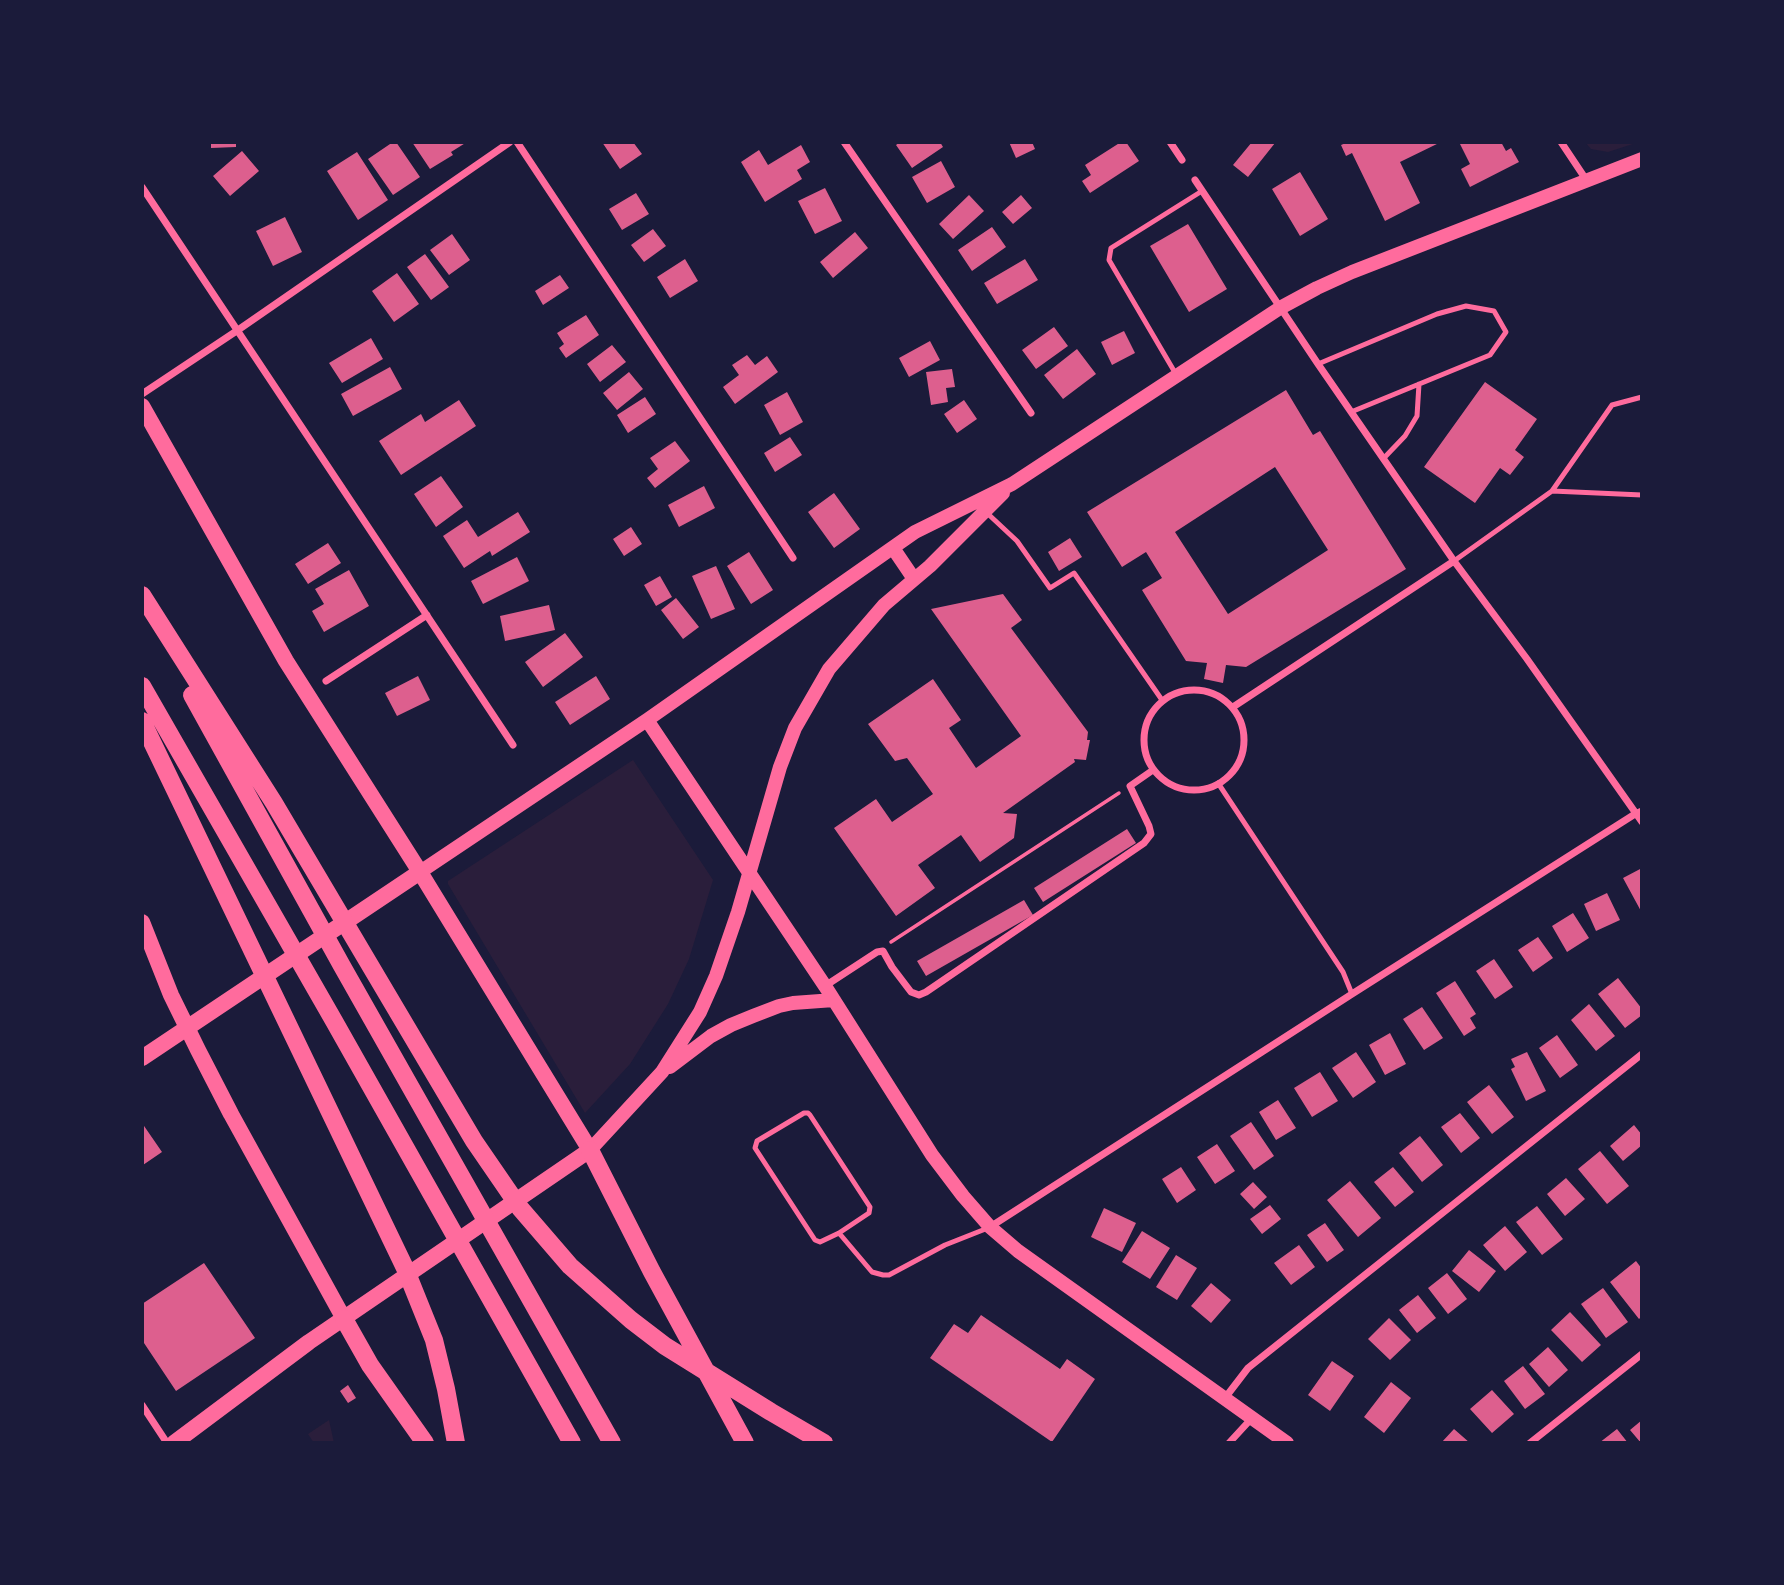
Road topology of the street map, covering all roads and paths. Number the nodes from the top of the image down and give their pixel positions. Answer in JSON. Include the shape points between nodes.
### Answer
{"nodes":[{"id":1,"x":510,"y":142,"type":"edge"},
{"id":2,"x":517,"y":142,"type":"edge"},
{"id":3,"x":844,"y":142,"type":"edge"},
{"id":4,"x":1170,"y":142,"type":"edge"},
{"id":5,"x":1561,"y":142,"type":"edge"},
{"id":6,"x":1642,"y":159,"type":"edge"},
{"id":7,"x":1182,"y":160,"type":"dead end"},
{"id":8,"x":1195,"y":180,"type":"dead end"},
{"id":9,"x":1587,"y":181,"type":"junction"},
{"id":10,"x":142,"y":187,"type":"edge"},
{"id":11,"x":1202,"y":191,"type":"junction"},
{"id":12,"x":1280,"y":308,"type":"junction"},
{"id":13,"x":238,"y":330,"type":"junction"},
{"id":14,"x":1318,"y":365,"type":"junction"},
{"id":15,"x":1177,"y":376,"type":"junction"},
{"id":16,"x":1419,"y":384,"type":"junction"},
{"id":17,"x":142,"y":394,"type":"edge"},
{"id":18,"x":1642,"y":397,"type":"edge"},
{"id":19,"x":142,"y":406,"type":"edge"},
{"id":20,"x":1351,"y":412,"type":"junction"},
{"id":21,"x":1031,"y":413,"type":"dead end"},
{"id":22,"x":1383,"y":459,"type":"junction"},
{"id":23,"x":1012,"y":484,"type":"junction"},
{"id":24,"x":1552,"y":491,"type":"junction"},
{"id":25,"x":1642,"y":495,"type":"edge"},
{"id":26,"x":985,"y":511,"type":"junction"},
{"id":27,"x":892,"y":548,"type":"junction"},
{"id":28,"x":793,"y":558,"type":"dead end"},
{"id":29,"x":1454,"y":561,"type":"junction"},
{"id":30,"x":914,"y":579,"type":"junction"},
{"id":31,"x":142,"y":595,"type":"edge"},
{"id":32,"x":142,"y":603,"type":"edge"},
{"id":33,"x":427,"y":615,"type":"junction"},
{"id":34,"x":326,"y":681,"type":"dead end"},
{"id":35,"x":142,"y":686,"type":"edge"},
{"id":36,"x":1162,"y":700,"type":"junction"},
{"id":37,"x":1233,"y":707,"type":"junction"},
{"id":38,"x":647,"y":720,"type":"junction"},
{"id":39,"x":142,"y":721,"type":"edge"},
{"id":40,"x":513,"y":745,"type":"dead end"},
{"id":41,"x":1153,"y":770,"type":"junction"},
{"id":42,"x":1218,"y":783,"type":"junction"},
{"id":43,"x":1130,"y":786,"type":"junction"},
{"id":44,"x":1639,"y":812,"type":"edge"},
{"id":45,"x":1642,"y":822,"type":"edge"},
{"id":46,"x":420,"y":872,"type":"junction"},
{"id":47,"x":750,"y":872,"type":"junction"},
{"id":48,"x":142,"y":922,"type":"edge"},
{"id":49,"x":883,"y":951,"type":"junction"},
{"id":50,"x":825,"y":986,"type":"junction"},
{"id":51,"x":1352,"y":994,"type":"junction"},
{"id":52,"x":834,"y":1000,"type":"junction"},
{"id":53,"x":187,"y":1028,"type":"junction"},
{"id":54,"x":1642,"y":1054,"type":"edge"},
{"id":55,"x":142,"y":1058,"type":"edge"},
{"id":56,"x":662,"y":1072,"type":"junction"},
{"id":57,"x":590,"y":1150,"type":"junction"},
{"id":58,"x":990,"y":1227,"type":"junction"},
{"id":59,"x":839,"y":1233,"type":"junction"},
{"id":60,"x":344,"y":1319,"type":"junction"},
{"id":61,"x":1642,"y":1354,"type":"edge"},
{"id":62,"x":1224,"y":1398,"type":"junction"},
{"id":63,"x":142,"y":1405,"type":"edge"},
{"id":64,"x":771,"y":1412,"type":"junction"},
{"id":65,"x":1252,"y":1418,"type":"junction"},
{"id":66,"x":167,"y":1443,"type":"edge"},
{"id":67,"x":174,"y":1443,"type":"edge"},
{"id":68,"x":425,"y":1443,"type":"edge"},
{"id":69,"x":456,"y":1443,"type":"edge"},
{"id":70,"x":572,"y":1443,"type":"edge"},
{"id":71,"x":612,"y":1443,"type":"edge"},
{"id":72,"x":745,"y":1443,"type":"edge"},
{"id":73,"x":816,"y":1443,"type":"edge"},
{"id":74,"x":824,"y":1443,"type":"edge"},
{"id":75,"x":1229,"y":1443,"type":"edge"},
{"id":76,"x":1287,"y":1443,"type":"edge"},
{"id":77,"x":1530,"y":1443,"type":"edge"}],
"edges":[{"from":1,"to":13,"type":"street"},
{"from":2,"to":28,"type":"street"},
{"from":3,"to":21,"type":"street"},
{"from":4,"to":7,"type":"street"},
{"from":5,"to":9,"type":"street"},
{"from":6,"to":9,"type":"main road"},
{"from":8,"to":11,"type":"street"},
{"from":9,"to":12,"type":"main road","via":[[1352,272]]},
{"from":10,"to":13,"type":"street"},
{"from":11,"to":12,"type":"street"},
{"from":11,"to":15,"type":"lane","via":[[1111,248],[1109,260]]},
{"from":12,"to":14,"type":"street"},
{"from":12,"to":15,"type":"main road"},
{"from":13,"to":17,"type":"street"},
{"from":13,"to":33,"type":"street"},
{"from":14,"to":16,"type":"lane","via":[[1437,314],[1466,306],[1494,311],[1506,332],[1490,355]]},
{"from":14,"to":20,"type":"street"},
{"from":15,"to":23,"type":"main road"},
{"from":16,"to":20,"type":"lane"},
{"from":16,"to":22,"type":"lane","via":[[1417,416]]},
{"from":18,"to":24,"type":"lane","via":[[1612,405]]},
{"from":19,"to":46,"type":"main road","via":[[286,661]]},
{"from":20,"to":22,"type":"street"},
{"from":22,"to":29,"type":"street"},
{"from":23,"to":26,"type":"main road"},
{"from":23,"to":27,"type":"main road"},
{"from":24,"to":25,"type":"lane"},
{"from":24,"to":29,"type":"lane"},
{"from":26,"to":30,"type":"main road"},
{"from":26,"to":36,"type":"lane","via":[[1017,541],[1051,588],[1074,573]]},
{"from":27,"to":30,"type":"main road"},
{"from":27,"to":38,"type":"main road"},
{"from":29,"to":37,"type":"street"},
{"from":29,"to":44,"type":"street"},
{"from":30,"to":47,"type":"main road","via":[[849,644],[812,696],[780,767]]},
{"from":31,"to":64,"type":"highway","via":[[274,803],[474,1142],[520,1208],[570,1266],[631,1320]]},
{"from":32,"to":71,"type":"highway"},
{"from":33,"to":34,"type":"street"},
{"from":33,"to":40,"type":"street"},
{"from":35,"to":70,"type":"highway"},
{"from":36,"to":37,"type":"street","via":[[1186,689],[1212,692]]},
{"from":36,"to":41,"type":"street","via":[[1146,720],[1143,746]]},
{"from":37,"to":42,"type":"street","via":[[1244,732],[1241,759]]},
{"from":38,"to":46,"type":"main road"},
{"from":38,"to":47,"type":"main road"},
{"from":39,"to":69,"type":"highway","via":[[405,1268],[434,1340]]},
{"from":41,"to":42,"type":"street","via":[[1174,787],[1200,791]]},
{"from":41,"to":43,"type":"street"},
{"from":42,"to":51,"type":"lane","via":[[1343,972]]},
{"from":43,"to":49,"type":"path","via":[[896,938]]},
{"from":43,"to":49,"type":"street","via":[[1151,834],[1143,843],[926,992],[911,992]]},
{"from":44,"to":45,"type":"street"},
{"from":44,"to":51,"type":"street"},
{"from":46,"to":53,"type":"main road"},
{"from":46,"to":57,"type":"main road"},
{"from":47,"to":50,"type":"main road"},
{"from":47,"to":56,"type":"main road","via":[[716,976],[700,1012]]},
{"from":48,"to":53,"type":"main road"},
{"from":49,"to":50,"type":"street"},
{"from":50,"to":52,"type":"main road"},
{"from":51,"to":58,"type":"street"},
{"from":52,"to":56,"type":"main road","via":[[793,1003],[752,1016],[711,1036]]},
{"from":52,"to":58,"type":"main road","via":[[932,1155]]},
{"from":53,"to":55,"type":"main road"},
{"from":53,"to":60,"type":"main road"},
{"from":54,"to":62,"type":"street","via":[[1248,1368]]},
{"from":56,"to":57,"type":"main road"},
{"from":57,"to":60,"type":"main road"},
{"from":57,"to":72,"type":"highway"},
{"from":58,"to":59,"type":"lane","via":[[889,1275],[872,1272]]},
{"from":58,"to":62,"type":"main road"},
{"from":59,"to":59,"type":"lane","via":[[815,1240],[755,1148],[757,1141],[804,1113],[810,1115],[870,1206],[869,1213]]},
{"from":60,"to":67,"type":"main road"},
{"from":60,"to":68,"type":"highway"},
{"from":61,"to":77,"type":"street"},
{"from":62,"to":65,"type":"main road"},
{"from":63,"to":66,"type":"street"},
{"from":64,"to":73,"type":"highway"},
{"from":64,"to":74,"type":"highway"},
{"from":65,"to":75,"type":"street"},
{"from":65,"to":76,"type":"main road"}]}
